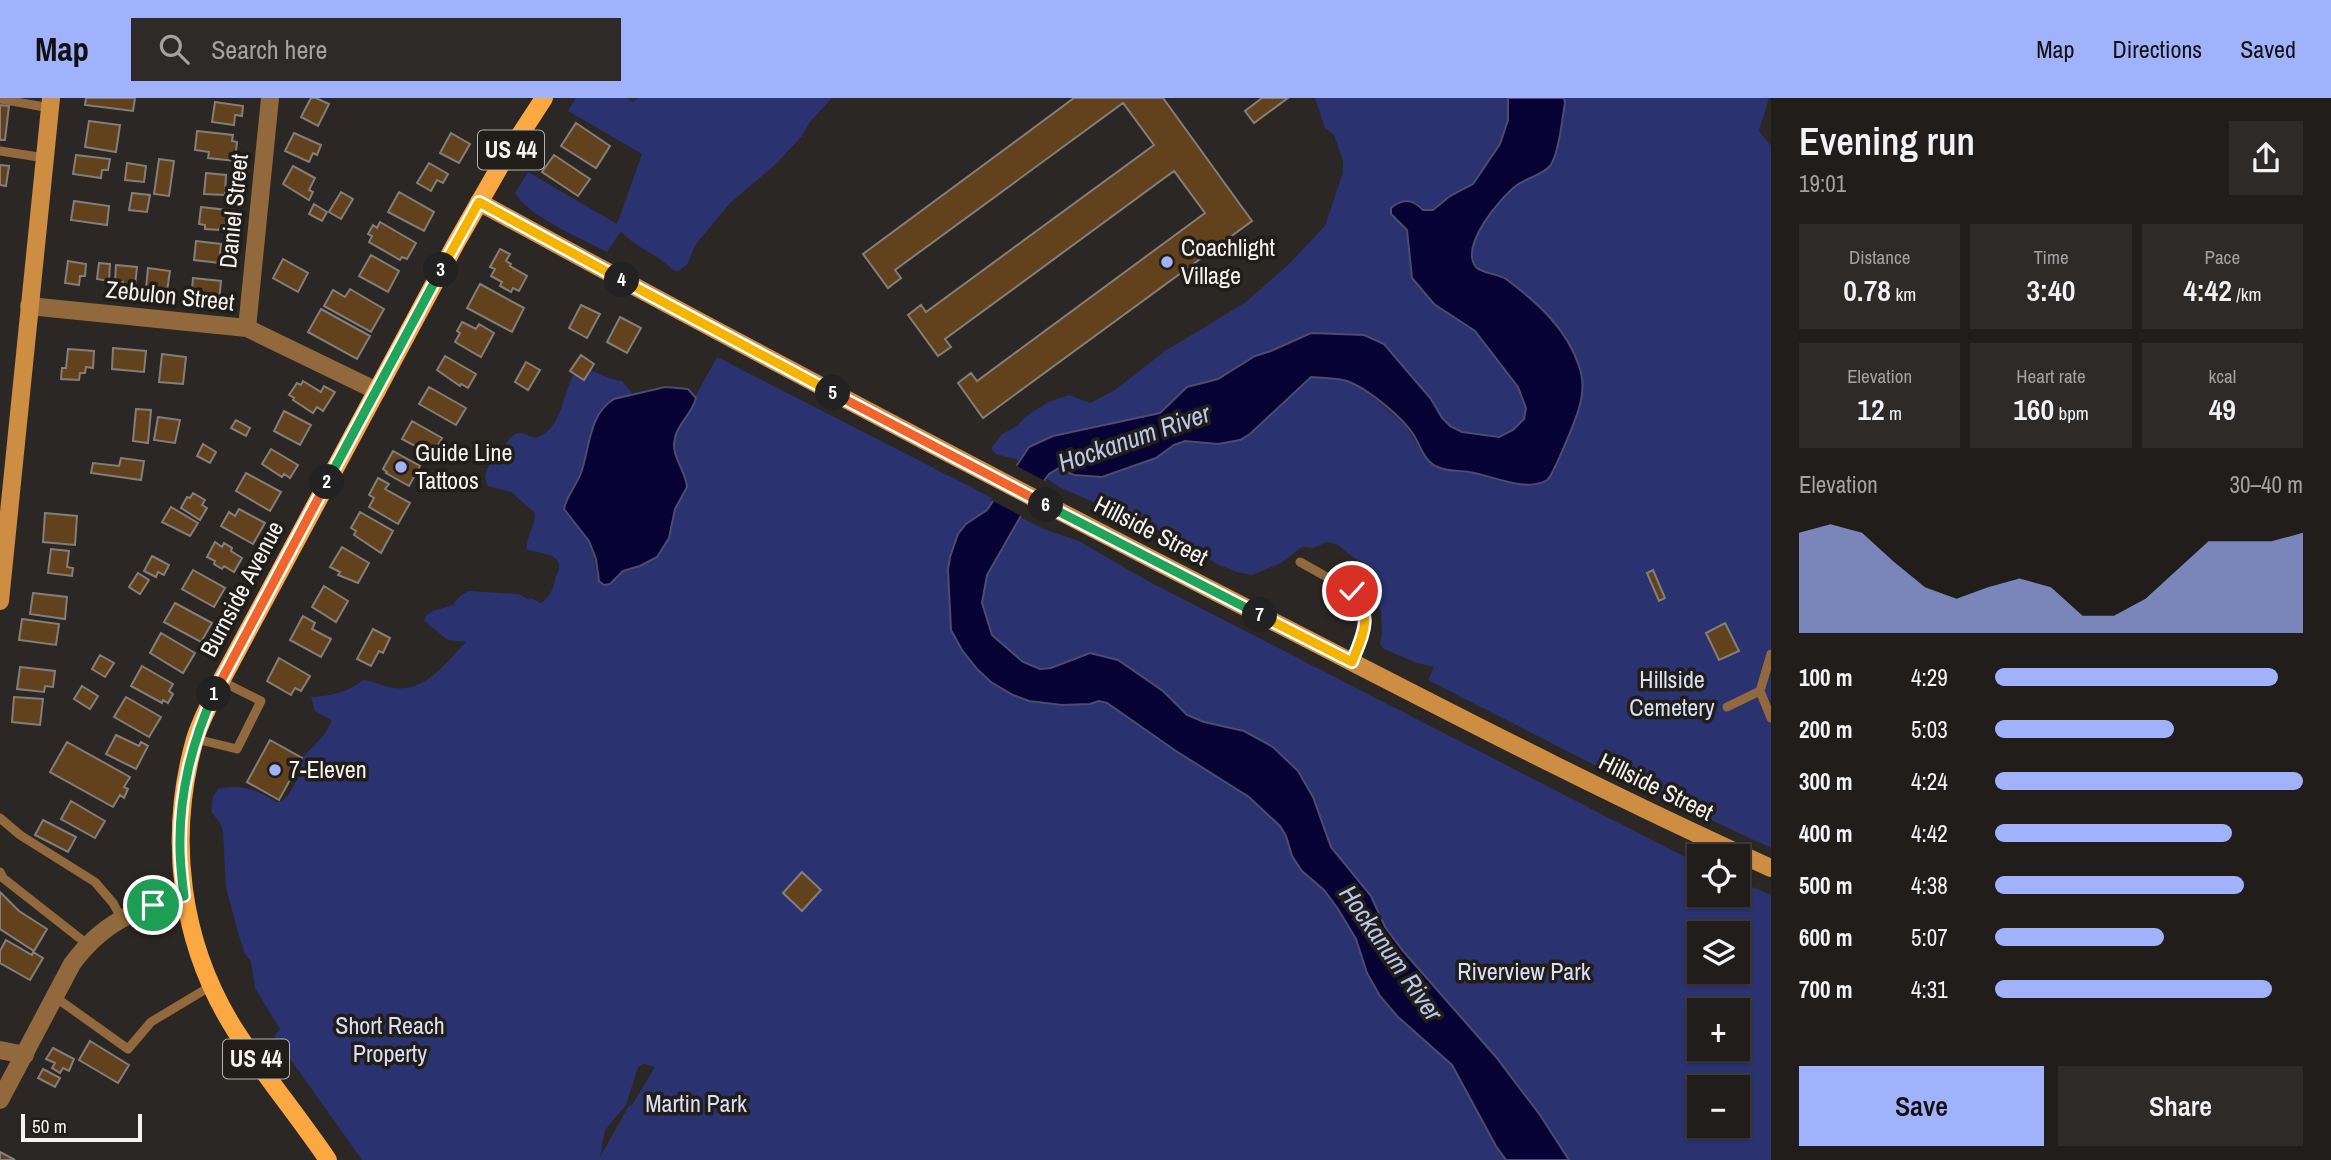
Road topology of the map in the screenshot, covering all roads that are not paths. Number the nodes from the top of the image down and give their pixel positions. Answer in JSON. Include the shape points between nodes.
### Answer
{"nodes":[{"id":1,"x":270,"y":98,"type":"edge"},
{"id":2,"x":544,"y":98,"type":"edge"},
{"id":3,"x":0,"y":99,"type":"edge"},
{"id":4,"x":51,"y":103,"type":"edge"},
{"id":5,"x":0,"y":151,"type":"edge"},
{"id":6,"x":45,"y":158,"type":"junction"},
{"id":7,"x":479,"y":202,"type":"junction"},
{"id":8,"x":29,"y":306,"type":"junction"},
{"id":9,"x":247,"y":328,"type":"junction"},
{"id":10,"x":377,"y":391,"type":"junction"},
{"id":11,"x":1300,"y":562,"type":"dead end"},
{"id":12,"x":0,"y":601,"type":"edge"},
{"id":13,"x":1771,"y":654,"type":"edge"},
{"id":14,"x":1352,"y":662,"type":"junction"},
{"id":15,"x":221,"y":681,"type":"junction"},
{"id":16,"x":1771,"y":688,"type":"edge"},
{"id":17,"x":1760,"y":691,"type":"junction"},
{"id":18,"x":1727,"y":707,"type":"dead end"},
{"id":19,"x":1771,"y":718,"type":"edge"},
{"id":20,"x":196,"y":738,"type":"junction"},
{"id":21,"x":0,"y":818,"type":"edge"},
{"id":22,"x":1771,"y":868,"type":"edge"},
{"id":23,"x":0,"y":872,"type":"edge"},
{"id":24,"x":184,"y":896,"type":"junction"},
{"id":25,"x":122,"y":919,"type":"junction"},
{"id":26,"x":87,"y":944,"type":"junction"},
{"id":27,"x":211,"y":986,"type":"junction"},
{"id":28,"x":55,"y":997,"type":"junction"},
{"id":29,"x":0,"y":1051,"type":"edge"},
{"id":30,"x":25,"y":1055,"type":"junction"},
{"id":31,"x":0,"y":1100,"type":"edge"},
{"id":32,"x":328,"y":1160,"type":"edge"}],
"edges":[{"from":1,"to":9,"type":"street","name":"Daniel Street"},
{"from":2,"to":7,"type":"main road","name":"Burnside Avenue","number":"US 44"},
{"from":3,"to":4,"type":"lane"},
{"from":4,"to":6,"type":"main road"},
{"from":5,"to":6,"type":"lane"},
{"from":6,"to":8,"type":"main road"},
{"from":7,"to":10,"type":"main road","name":"Burnside Avenue","number":"US 44"},
{"from":7,"to":14,"type":"main road","name":"Hillside Street","via":[[990,476]]},
{"from":8,"to":9,"type":"street","name":"Zebulon Street"},
{"from":8,"to":12,"type":"main road"},
{"from":9,"to":10,"type":"street","name":"Zebulon Street"},
{"from":10,"to":15,"type":"main road","name":"Burnside Avenue","number":"US 44"},
{"from":11,"to":14,"type":"lane","via":[[1352,591],[1361,601],[1366,628]]},
{"from":13,"to":17,"type":"lane"},
{"from":14,"to":22,"type":"main road","name":"Hillside Street"},
{"from":15,"to":20,"type":"main road","name":"Burnside Avenue","number":"US 44"},
{"from":15,"to":20,"type":"lane","via":[[261,701],[237,749]]},
{"from":16,"to":17,"type":"lane"},
{"from":17,"to":18,"type":"lane"},
{"from":17,"to":19,"type":"lane"},
{"from":20,"to":24,"type":"main road","name":"Burnside Avenue","number":"US 44","via":[[184,789],[180,846]]},
{"from":21,"to":25,"type":"lane","via":[[95,881]]},
{"from":23,"to":26,"type":"lane"},
{"from":24,"to":25,"type":"street"},
{"from":24,"to":27,"type":"main road","name":"Burnside Avenue","number":"US 44"},
{"from":25,"to":26,"type":"street"},
{"from":26,"to":28,"type":"street"},
{"from":27,"to":28,"type":"lane","via":[[151,1022],[128,1049]]},
{"from":27,"to":32,"type":"main road","name":"Burnside Avenue","number":"US 44","via":[[235,1030]]},
{"from":28,"to":30,"type":"street"},
{"from":29,"to":30,"type":"street"},
{"from":30,"to":31,"type":"street"}]}
